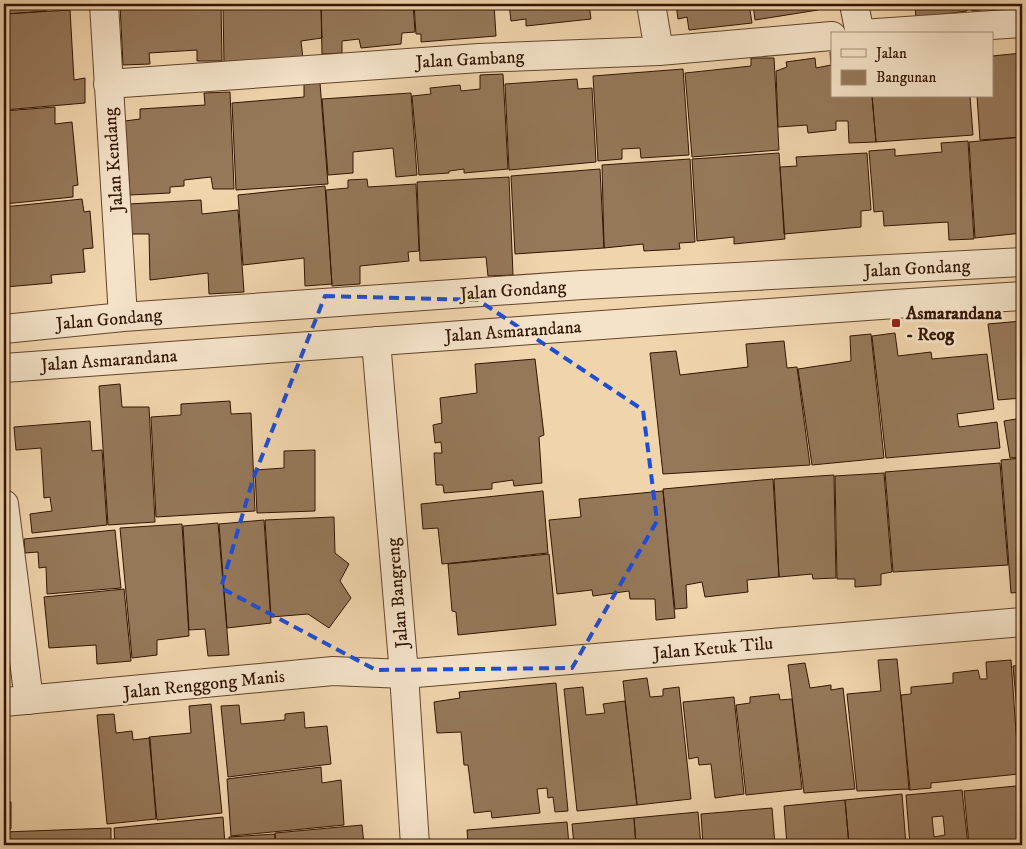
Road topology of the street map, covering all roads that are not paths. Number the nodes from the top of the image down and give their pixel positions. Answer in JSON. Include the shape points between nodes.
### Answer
{"nodes":[{"id":1,"x":104,"y":4,"type":"edge"},
{"id":2,"x":651,"y":4,"type":"edge"},
{"id":3,"x":854,"y":4,"type":"edge"},
{"id":4,"x":1022,"y":23,"type":"edge"},
{"id":5,"x":861,"y":32,"type":"edge"},
{"id":6,"x":890,"y":32,"type":"edge"},
{"id":7,"x":831,"y":36,"type":"edge"},
{"id":8,"x":659,"y":50,"type":"junction"},
{"id":9,"x":108,"y":84,"type":"junction"},
{"id":10,"x":1022,"y":262,"type":"edge"},
{"id":11,"x":1022,"y":296,"type":"edge"},
{"id":12,"x":123,"y":316,"type":"junction"},
{"id":13,"x":4,"y":330,"type":"edge"},
{"id":14,"x":376,"y":341,"type":"junction"},
{"id":15,"x":4,"y":368,"type":"edge"},
{"id":16,"x":4,"y":504,"type":"edge"},
{"id":17,"x":1022,"y":622,"type":"edge"},
{"id":18,"x":404,"y":674,"type":"junction"},
{"id":19,"x":16,"y":701,"type":"edge"},
{"id":20,"x":415,"y":845,"type":"edge"}],
"edges":[{"from":1,"to":9,"type":"street","name":"Jalan Kendang"},
{"from":2,"to":8,"type":"street"},
{"from":3,"to":5,"type":"street"},
{"from":4,"to":6,"type":"street"},
{"from":7,"to":8,"type":"street","name":"Jalan Gambang"},
{"from":8,"to":9,"type":"street","name":"Jalan Gambang","via":[[479,58]]},
{"from":9,"to":12,"type":"street","name":"Jalan Kendang"},
{"from":10,"to":12,"type":"street","name":"Jalan Gondang","via":[[582,285]]},
{"from":11,"to":14,"type":"street","name":"Jalan Asmarandana"},
{"from":12,"to":13,"type":"street","name":"Jalan Gondang"},
{"from":14,"to":15,"type":"street","name":"Jalan Asmarandana"},
{"from":14,"to":18,"type":"street","name":"Jalan Bangreng"},
{"from":16,"to":19,"type":"street"},
{"from":17,"to":18,"type":"street","name":"Jalan Ketuk Tilu"},
{"from":18,"to":19,"type":"street","name":"Jalan Renggong Manis","via":[[333,671]]},
{"from":18,"to":20,"type":"street","name":"Jalan Bangreng"}]}
